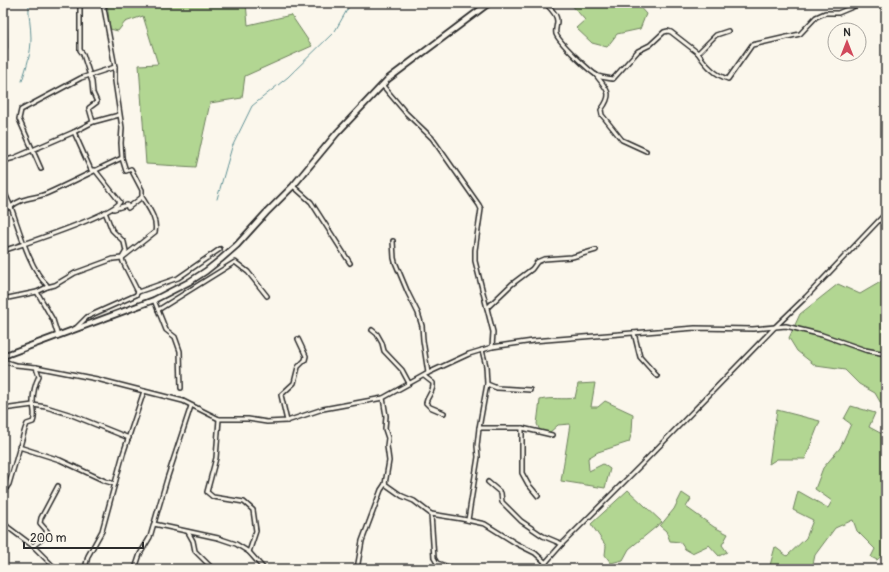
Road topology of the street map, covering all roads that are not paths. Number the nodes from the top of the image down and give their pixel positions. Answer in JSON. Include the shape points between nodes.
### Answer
{"nodes":[{"id":1,"x":80,"y":3,"type":"edge"},
{"id":2,"x":103,"y":3,"type":"edge"},
{"id":3,"x":488,"y":3,"type":"edge"},
{"id":4,"x":546,"y":3,"type":"edge"},
{"id":5,"x":862,"y":3,"type":"edge"},
{"id":6,"x":3,"y":19,"type":"edge"},
{"id":7,"x":728,"y":30,"type":"dead end"},
{"id":8,"x":3,"y":50,"type":"edge"},
{"id":9,"x":698,"y":53,"type":"junction"},
{"id":10,"x":116,"y":67,"type":"junction"},
{"id":11,"x":596,"y":75,"type":"junction"},
{"id":12,"x":90,"y":76,"type":"junction"},
{"id":13,"x":383,"y":86,"type":"junction"},
{"id":14,"x":119,"y":115,"type":"junction"},
{"id":15,"x":93,"y":122,"type":"junction"},
{"id":16,"x":74,"y":132,"type":"junction"},
{"id":17,"x":32,"y":150,"type":"junction"},
{"id":18,"x":646,"y":151,"type":"dead end"},
{"id":19,"x":122,"y":158,"type":"junction"},
{"id":20,"x":3,"y":161,"type":"edge"},
{"id":21,"x":41,"y":169,"type":"dead end"},
{"id":22,"x":95,"y":170,"type":"junction"},
{"id":23,"x":293,"y":186,"type":"junction"},
{"id":24,"x":3,"y":189,"type":"edge"},
{"id":25,"x":142,"y":197,"type":"junction"},
{"id":26,"x":11,"y":207,"type":"junction"},
{"id":27,"x":3,"y":209,"type":"edge"},
{"id":28,"x":112,"y":209,"type":"junction"},
{"id":29,"x":105,"y":212,"type":"junction"},
{"id":30,"x":886,"y":213,"type":"edge"},
{"id":31,"x":393,"y":241,"type":"dead end"},
{"id":32,"x":24,"y":243,"type":"junction"},
{"id":33,"x":220,"y":249,"type":"dead end"},
{"id":34,"x":596,"y":250,"type":"dead end"},
{"id":35,"x":3,"y":251,"type":"edge"},
{"id":36,"x":122,"y":258,"type":"junction"},
{"id":37,"x":350,"y":263,"type":"dead end"},
{"id":38,"x":47,"y":287,"type":"junction"},
{"id":39,"x":37,"y":292,"type":"junction"},
{"id":40,"x":138,"y":292,"type":"junction"},
{"id":41,"x":267,"y":296,"type":"dead end"},
{"id":42,"x":3,"y":299,"type":"edge"},
{"id":43,"x":154,"y":300,"type":"junction"},
{"id":44,"x":487,"y":308,"type":"junction"},
{"id":45,"x":158,"y":310,"type":"junction"},
{"id":46,"x":775,"y":327,"type":"junction"},
{"id":47,"x":76,"y":329,"type":"junction"},
{"id":48,"x":372,"y":330,"type":"dead end"},
{"id":49,"x":634,"y":333,"type":"junction"},
{"id":50,"x":58,"y":336,"type":"junction"},
{"id":51,"x":298,"y":340,"type":"dead end"},
{"id":52,"x":492,"y":347,"type":"junction"},
{"id":53,"x":482,"y":350,"type":"junction"},
{"id":54,"x":886,"y":354,"type":"edge"},
{"id":55,"x":3,"y":356,"type":"edge"},
{"id":56,"x":3,"y":361,"type":"edge"},
{"id":57,"x":36,"y":367,"type":"junction"},
{"id":58,"x":428,"y":373,"type":"junction"},
{"id":59,"x":424,"y":376,"type":"junction"},
{"id":60,"x":657,"y":376,"type":"dead end"},
{"id":61,"x":409,"y":384,"type":"junction"},
{"id":62,"x":487,"y":384,"type":"junction"},
{"id":63,"x":181,"y":388,"type":"dead end"},
{"id":64,"x":530,"y":390,"type":"dead end"},
{"id":65,"x":144,"y":391,"type":"junction"},
{"id":66,"x":383,"y":398,"type":"junction"},
{"id":67,"x":33,"y":405,"type":"junction"},
{"id":68,"x":191,"y":406,"type":"junction"},
{"id":69,"x":3,"y":409,"type":"edge"},
{"id":70,"x":444,"y":413,"type":"dead end"},
{"id":71,"x":219,"y":419,"type":"junction"},
{"id":72,"x":287,"y":421,"type":"junction"},
{"id":73,"x":479,"y":428,"type":"junction"},
{"id":74,"x":522,"y":428,"type":"junction"},
{"id":75,"x":552,"y":435,"type":"dead end"},
{"id":76,"x":129,"y":438,"type":"junction"},
{"id":77,"x":19,"y":447,"type":"junction"},
{"id":78,"x":488,"y":482,"type":"dead end"},
{"id":79,"x":115,"y":484,"type":"junction"},
{"id":80,"x":385,"y":484,"type":"junction"},
{"id":81,"x":58,"y":486,"type":"dead end"},
{"id":82,"x":3,"y":492,"type":"edge"},
{"id":83,"x":538,"y":496,"type":"dead end"},
{"id":84,"x":431,"y":514,"type":"junction"},
{"id":85,"x":468,"y":520,"type":"junction"},
{"id":86,"x":3,"y":522,"type":"edge"},
{"id":87,"x":154,"y":524,"type":"junction"},
{"id":88,"x":188,"y":532,"type":"junction"},
{"id":89,"x":562,"y":544,"type":"junction"},
{"id":90,"x":33,"y":546,"type":"junction"},
{"id":91,"x":249,"y":552,"type":"junction"},
{"id":92,"x":546,"y":563,"type":"junction"},
{"id":93,"x":56,"y":569,"type":"edge"},
{"id":94,"x":85,"y":569,"type":"edge"},
{"id":95,"x":135,"y":569,"type":"edge"},
{"id":96,"x":213,"y":569,"type":"edge"},
{"id":97,"x":264,"y":569,"type":"edge"},
{"id":98,"x":357,"y":569,"type":"edge"},
{"id":99,"x":455,"y":569,"type":"edge"},
{"id":100,"x":540,"y":569,"type":"edge"}],
"edges":[{"from":1,"to":12,"type":"street","via":[[80,50]]},
{"from":2,"to":10,"type":"street"},
{"from":3,"to":13,"type":"main road","via":[[388,79]]},
{"from":4,"to":11,"type":"street","via":[[556,16],[556,34],[562,43]]},
{"from":5,"to":9,"type":"street","via":[[838,13],[825,13],[816,17],[800,34],[752,45],[728,79],[704,63]]},
{"from":6,"to":8,"type":"street"},
{"from":7,"to":9,"type":"street","via":[[716,34]]},
{"from":9,"to":11,"type":"street","via":[[668,31],[638,51],[613,79]]},
{"from":10,"to":12,"type":"street"},
{"from":10,"to":14,"type":"street"},
{"from":11,"to":18,"type":"street","via":[[607,89],[608,95],[608,101],[601,110],[602,115],[622,140]]},
{"from":12,"to":15,"type":"street","via":[[96,102],[88,108]]},
{"from":12,"to":17,"type":"street","via":[[81,78],[21,110],[19,119]]},
{"from":13,"to":23,"type":"main road","via":[[338,133]]},
{"from":13,"to":44,"type":"street","via":[[432,138],[481,209],[475,261]]},
{"from":14,"to":15,"type":"street"},
{"from":14,"to":19,"type":"street","via":[[122,128]]},
{"from":15,"to":16,"type":"street"},
{"from":16,"to":17,"type":"street"},
{"from":16,"to":22,"type":"street","via":[[91,170]]},
{"from":17,"to":20,"type":"street"},
{"from":17,"to":21,"type":"street"},
{"from":19,"to":22,"type":"street"},
{"from":19,"to":25,"type":"street","via":[[126,171],[131,169],[142,190]]},
{"from":22,"to":26,"type":"street","via":[[47,194],[17,201]]},
{"from":22,"to":28,"type":"street","via":[[120,202]]},
{"from":23,"to":37,"type":"street","via":[[311,202]]},
{"from":23,"to":43,"type":"main road","via":[[221,259],[189,282]]},
{"from":24,"to":26,"type":"street"},
{"from":25,"to":28,"type":"street","via":[[128,208],[127,205]]},
{"from":25,"to":36,"type":"street","via":[[154,218],[156,232]]},
{"from":26,"to":27,"type":"street"},
{"from":26,"to":32,"type":"street"},
{"from":28,"to":29,"type":"street"},
{"from":29,"to":32,"type":"street"},
{"from":29,"to":36,"type":"street","via":[[112,230],[124,242],[126,251]]},
{"from":30,"to":46,"type":"street"},
{"from":31,"to":58,"type":"street","via":[[394,258],[422,326]]},
{"from":32,"to":35,"type":"street"},
{"from":32,"to":38,"type":"street"},
{"from":33,"to":40,"type":"street","via":[[178,278]]},
{"from":34,"to":44,"type":"street","via":[[572,257],[536,262],[532,269]]},
{"from":36,"to":38,"type":"street","via":[[112,259],[75,273],[55,286]]},
{"from":36,"to":40,"type":"street"},
{"from":38,"to":39,"type":"street"},
{"from":39,"to":42,"type":"street"},
{"from":39,"to":50,"type":"street","via":[[53,320]]},
{"from":40,"to":47,"type":"street","via":[[87,317]]},
{"from":41,"to":45,"type":"street","via":[[248,272],[235,262]]},
{"from":43,"to":45,"type":"street"},
{"from":43,"to":47,"type":"main road"},
{"from":44,"to":52,"type":"street","via":[[494,332]]},
{"from":45,"to":63,"type":"street","via":[[166,330],[175,337],[180,352]]},
{"from":46,"to":49,"type":"street","via":[[695,328]]},
{"from":46,"to":54,"type":"street","via":[[795,328]]},
{"from":46,"to":89,"type":"street"},
{"from":47,"to":50,"type":"main road"},
{"from":48,"to":61,"type":"street","via":[[377,334],[384,351],[402,370]]},
{"from":49,"to":52,"type":"street"},
{"from":49,"to":60,"type":"street","via":[[640,357]]},
{"from":50,"to":55,"type":"main road"},
{"from":51,"to":72,"type":"street","via":[[306,356],[298,367],[294,382],[281,395]]},
{"from":52,"to":53,"type":"street"},
{"from":53,"to":58,"type":"street"},
{"from":53,"to":62,"type":"street"},
{"from":56,"to":57,"type":"street"},
{"from":57,"to":65,"type":"street"},
{"from":57,"to":67,"type":"street","via":[[39,376]]},
{"from":58,"to":59,"type":"street"},
{"from":59,"to":61,"type":"street"},
{"from":59,"to":70,"type":"street","via":[[433,384],[432,393],[426,403]]},
{"from":61,"to":66,"type":"street"},
{"from":62,"to":64,"type":"street","via":[[497,388]]},
{"from":62,"to":73,"type":"street"},
{"from":65,"to":68,"type":"street","via":[[183,401]]},
{"from":65,"to":76,"type":"street"},
{"from":66,"to":72,"type":"street","via":[[323,409]]},
{"from":66,"to":80,"type":"street","via":[[389,460]]},
{"from":67,"to":69,"type":"street"},
{"from":67,"to":76,"type":"street","via":[[72,415]]},
{"from":67,"to":77,"type":"street","via":[[35,418],[27,424]]},
{"from":68,"to":71,"type":"street"},
{"from":68,"to":87,"type":"street"},
{"from":71,"to":72,"type":"street"},
{"from":71,"to":91,"type":"street","via":[[216,458],[207,492],[213,496],[244,502],[253,510],[256,531]]},
{"from":73,"to":74,"type":"street"},
{"from":73,"to":85,"type":"street","via":[[478,457]]},
{"from":74,"to":75,"type":"street"},
{"from":74,"to":83,"type":"street","via":[[522,473]]},
{"from":76,"to":79,"type":"street"},
{"from":77,"to":79,"type":"street","via":[[60,460],[105,482]]},
{"from":77,"to":82,"type":"street","via":[[9,484]]},
{"from":78,"to":89,"type":"street","via":[[501,493],[502,502],[521,521],[543,536]]},
{"from":79,"to":94,"type":"street","via":[[102,531],[88,556]]},
{"from":80,"to":84,"type":"street"},
{"from":80,"to":98,"type":"street","via":[[362,541]]},
{"from":81,"to":90,"type":"street","via":[[41,518],[40,523],[47,531]]},
{"from":84,"to":85,"type":"street"},
{"from":84,"to":99,"type":"street","via":[[434,558],[437,563]]},
{"from":85,"to":92,"type":"street","via":[[485,524],[535,553]]},
{"from":86,"to":90,"type":"street"},
{"from":87,"to":88,"type":"street"},
{"from":87,"to":95,"type":"street"},
{"from":88,"to":91,"type":"street","via":[[218,538]]},
{"from":88,"to":96,"type":"street","via":[[195,551]]},
{"from":89,"to":92,"type":"street"},
{"from":90,"to":93,"type":"street"},
{"from":91,"to":97,"type":"street"},
{"from":92,"to":100,"type":"street"}]}
